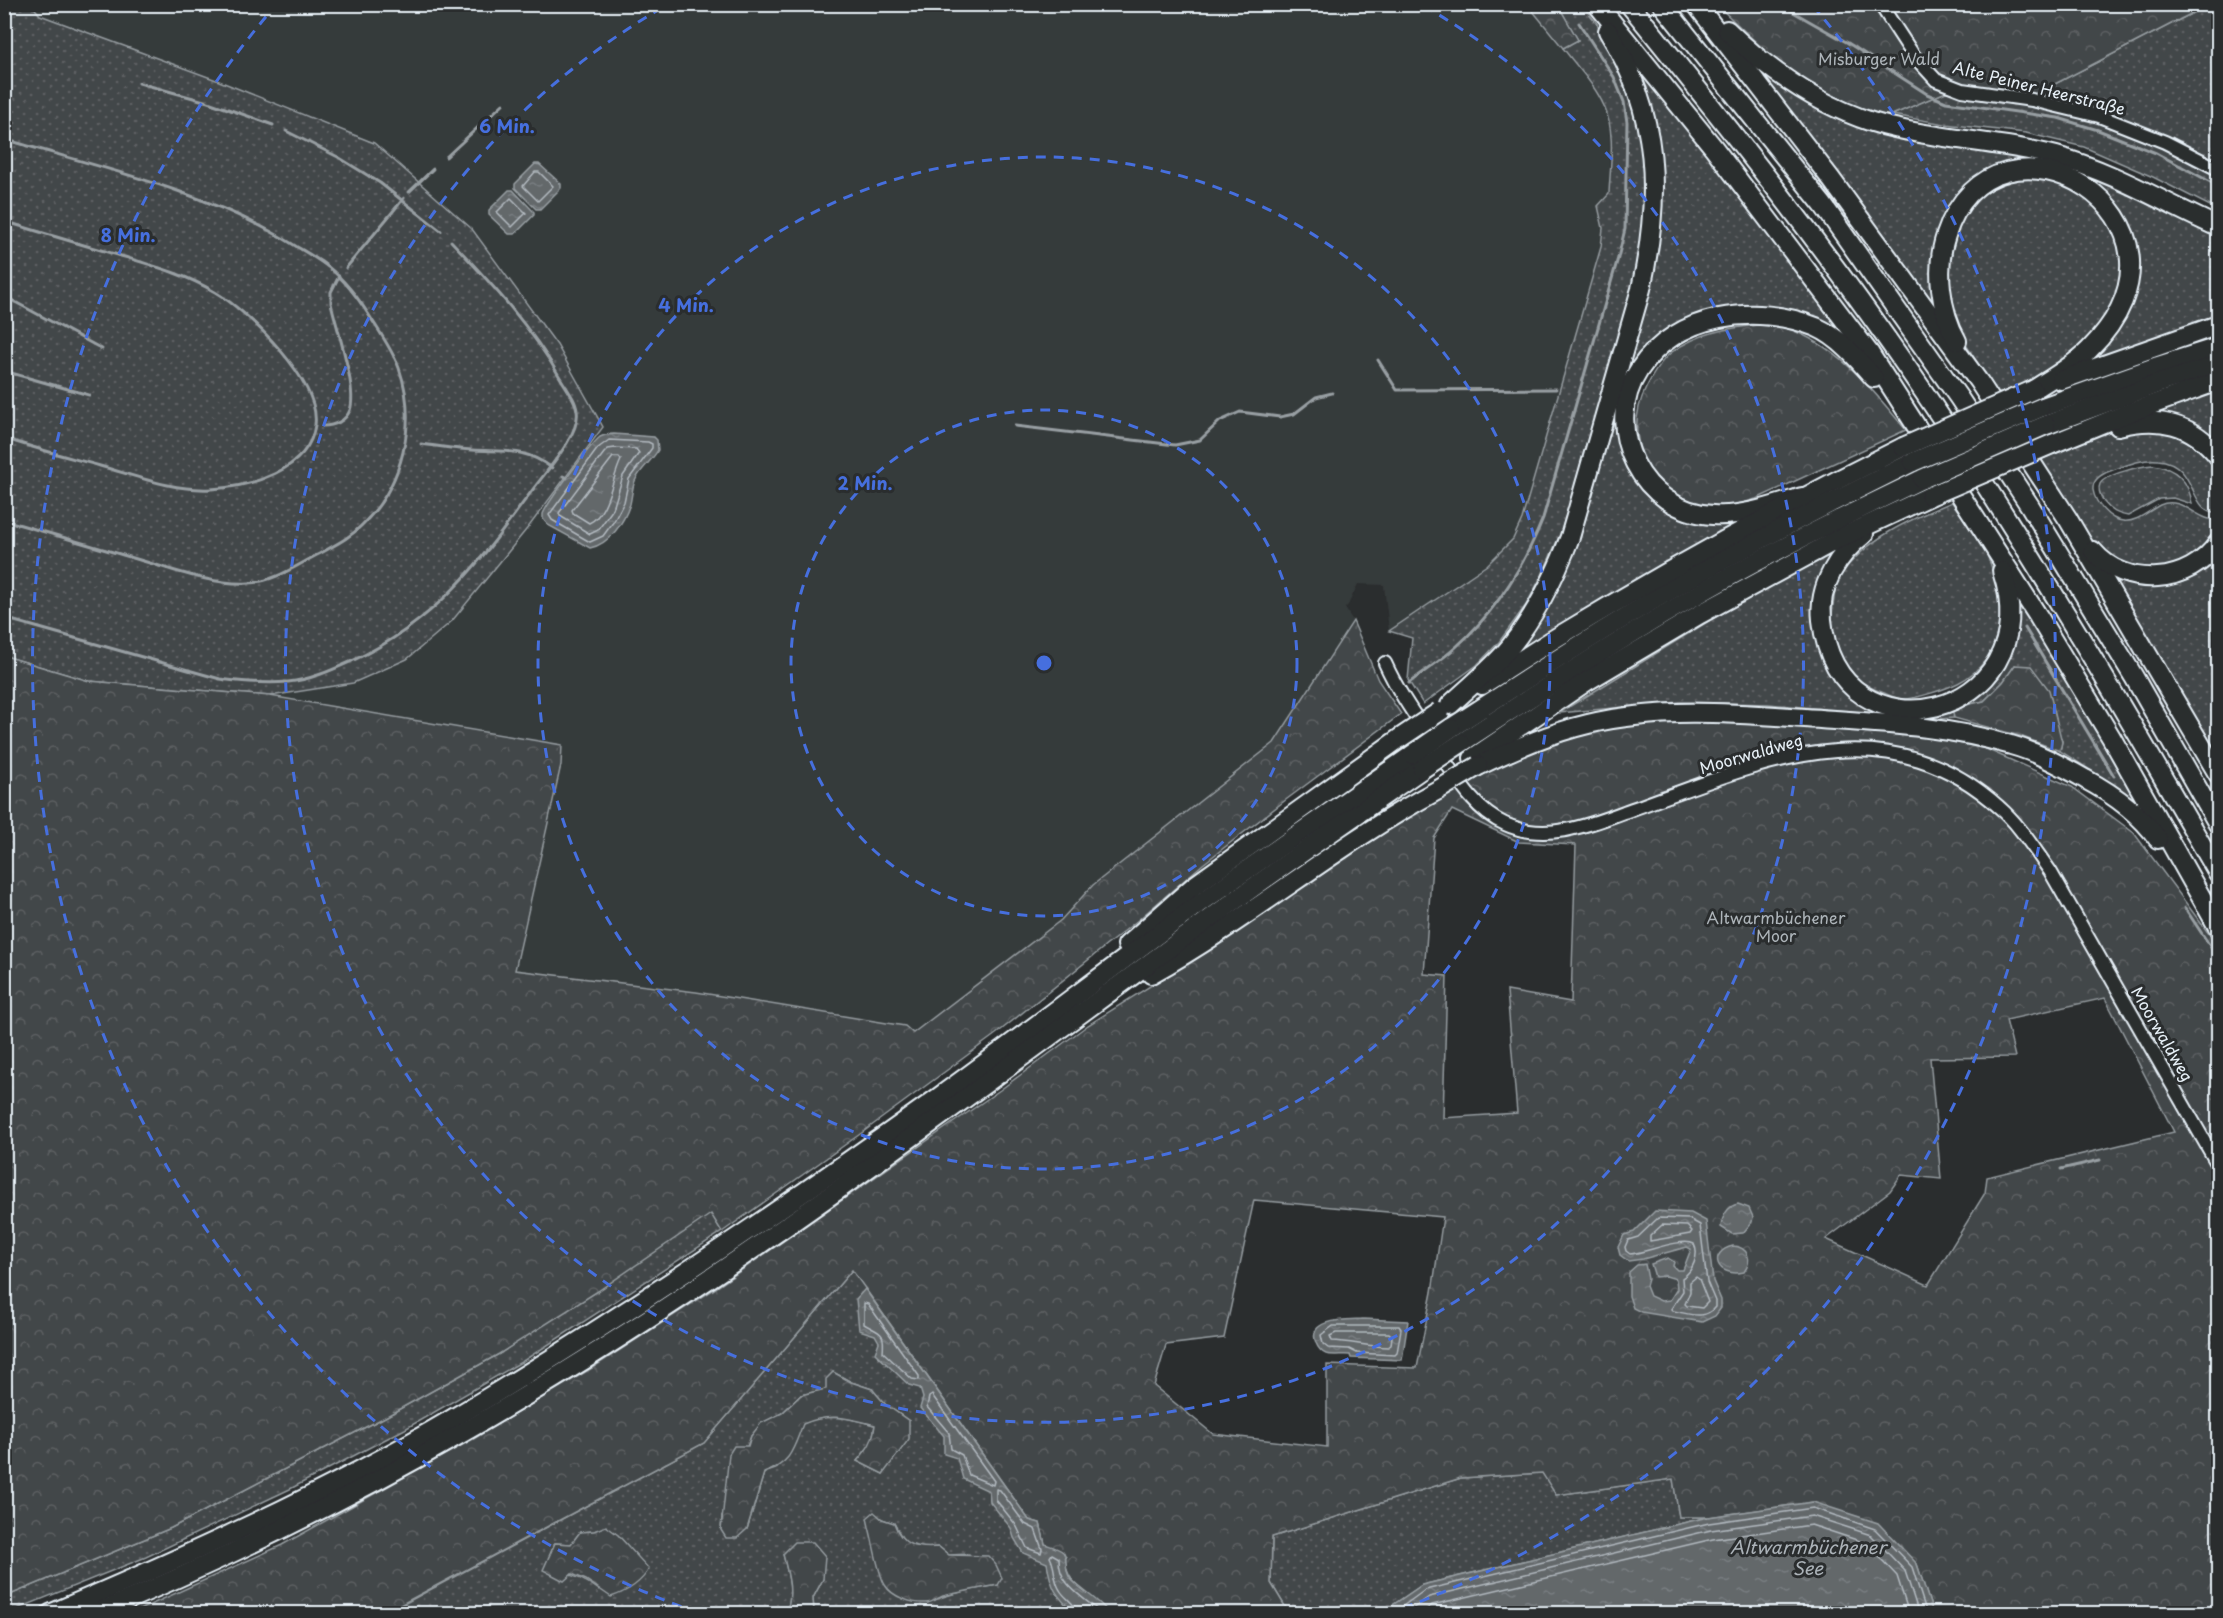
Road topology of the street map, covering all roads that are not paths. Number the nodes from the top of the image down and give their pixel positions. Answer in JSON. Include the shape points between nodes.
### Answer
{"nodes":[{"id":1,"x":1592,"y":4,"type":"edge"},
{"id":2,"x":1597,"y":4,"type":"edge"},
{"id":3,"x":1629,"y":4,"type":"edge"},
{"id":4,"x":1662,"y":4,"type":"edge"},
{"id":5,"x":1696,"y":4,"type":"edge"},
{"id":6,"x":1702,"y":4,"type":"edge"},
{"id":7,"x":1880,"y":4,"type":"edge"},
{"id":8,"x":2218,"y":169,"type":"edge"},
{"id":9,"x":2218,"y":227,"type":"edge"},
{"id":10,"x":2218,"y":326,"type":"edge"},
{"id":11,"x":2218,"y":347,"type":"edge"},
{"id":12,"x":2218,"y":365,"type":"edge"},
{"id":13,"x":2218,"y":381,"type":"edge"},
{"id":14,"x":1979,"y":382,"type":"junction"},
{"id":15,"x":2033,"y":390,"type":"junction"},
{"id":16,"x":1916,"y":427,"type":"junction"},
{"id":17,"x":2061,"y":440,"type":"junction"},
{"id":18,"x":1908,"y":454,"type":"junction"},
{"id":19,"x":2218,"y":456,"type":"edge"},
{"id":20,"x":1958,"y":492,"type":"junction"},
{"id":21,"x":1802,"y":497,"type":"junction"},
{"id":22,"x":1909,"y":507,"type":"junction"},
{"id":23,"x":2068,"y":519,"type":"junction"},
{"id":24,"x":2218,"y":543,"type":"edge"},
{"id":25,"x":1996,"y":553,"type":"junction"},
{"id":26,"x":1385,"y":663,"type":"dead end"},
{"id":27,"x":2117,"y":700,"type":"junction"},
{"id":28,"x":1444,"y":708,"type":"junction"},
{"id":29,"x":1456,"y":735,"type":"junction"},
{"id":30,"x":1417,"y":762,"type":"junction"},
{"id":31,"x":1475,"y":762,"type":"junction"},
{"id":32,"x":2218,"y":774,"type":"edge"},
{"id":33,"x":2218,"y":824,"type":"edge"},
{"id":34,"x":2218,"y":873,"type":"edge"},
{"id":35,"x":2218,"y":927,"type":"edge"},
{"id":36,"x":1091,"y":1006,"type":"junction"},
{"id":37,"x":1038,"y":1023,"type":"junction"},
{"id":38,"x":2218,"y":1165,"type":"edge"},
{"id":39,"x":50,"y":1614,"type":"edge"},
{"id":40,"x":94,"y":1614,"type":"edge"}],
"edges":[{"from":1,"to":28,"type":"highway","via":[[1630,72],[1646,128],[1654,182],[1650,248],[1558,570],[1543,600],[1508,649]]},
{"from":2,"to":16,"type":"highway","via":[[1714,148],[1870,354]]},
{"from":3,"to":27,"type":"highway","via":[[1733,132],[1873,320],[1938,413]]},
{"from":4,"to":33,"type":"highway","via":[[1823,205],[1959,398],[2134,677]]},
{"from":5,"to":14,"type":"highway","via":[[1831,179]]},
{"from":6,"to":9,"type":"highway","via":[[1750,52],[1794,86],[1832,107],[1874,122],[2018,148],[2083,165],[2136,186]]},
{"from":7,"to":8,"type":"street","name":"Alte Peiner Heerstraße","via":[[1914,56],[1936,80],[1962,90],[2031,100],[2099,116],[2165,142]]},
{"from":10,"to":15,"type":"highway"},
{"from":11,"to":18,"type":"highway","bridge":true},
{"from":12,"to":29,"type":"highway","bridge":true,"via":[[2046,425],[1826,525]]},
{"from":13,"to":17,"type":"highway"},
{"from":14,"to":15,"type":"highway","via":[[1954,337],[1945,310],[1940,265],[1943,244],[1950,222],[1973,191],[2007,172],[2045,170],[2081,183],[2108,205],[2123,231],[2130,263],[2124,298],[2104,334],[2076,361]]},
{"from":14,"to":23,"type":"highway"},
{"from":15,"to":18,"type":"highway","bridge":true},
{"from":16,"to":20,"type":"highway"},
{"from":16,"to":21,"type":"highway","via":[[1862,363],[1838,342],[1817,328],[1789,319],[1727,316],[1704,322],[1663,344],[1650,356],[1631,387],[1624,419],[1629,453],[1648,485],[1665,500],[1687,511],[1712,515],[1760,510]]},
{"from":17,"to":19,"type":"highway","via":[[2133,422],[2155,421],[2194,433]]},
{"from":17,"to":22,"type":"highway","bridge":true},
{"from":18,"to":21,"type":"highway"},
{"from":18,"to":29,"type":"highway","via":[[1567,652]]},
{"from":20,"to":25,"type":"highway"},
{"from":20,"to":27,"type":"highway"},
{"from":21,"to":28,"type":"highway","via":[[1557,637]]},
{"from":22,"to":25,"type":"highway","via":[[1850,545],[1829,577],[1822,599],[1823,635],[1829,655],[1851,686],[1869,699],[1888,707],[1925,710],[1962,697],[1991,672],[2003,649],[2010,607]]},
{"from":22,"to":31,"type":"highway","via":[[1838,539],[1701,614],[1587,681]]},
{"from":23,"to":24,"type":"highway","via":[[2095,554],[2133,575],[2172,577],[2201,561]]},
{"from":23,"to":32,"type":"highway"},
{"from":25,"to":35,"type":"highway","via":[[2110,737]]},
{"from":26,"to":38,"type":"street","name":"Moorwaldweg","via":[[1395,685],[1474,800],[1492,818],[1537,832],[1576,828],[1768,762],[1833,750],[1902,756],[1965,780],[2000,807],[2050,871]]},
{"from":27,"to":34,"type":"highway"},
{"from":28,"to":37,"type":"highway","bridge":true,"via":[[1194,886]]},
{"from":29,"to":30,"type":"highway","bridge":true},
{"from":30,"to":36,"type":"highway"},
{"from":30,"to":37,"type":"highway","via":[[1206,899]]},
{"from":31,"to":35,"type":"highway","via":[[1589,724],[1692,712],[1919,726],[1980,736],[2043,757],[2125,803],[2148,825]]},
{"from":31,"to":36,"type":"highway","via":[[1192,951]]},
{"from":36,"to":40,"type":"highway","via":[[819,1203],[608,1345],[384,1477],[232,1553]]},
{"from":37,"to":39,"type":"highway","via":[[727,1246],[449,1421],[223,1539]]}]}
